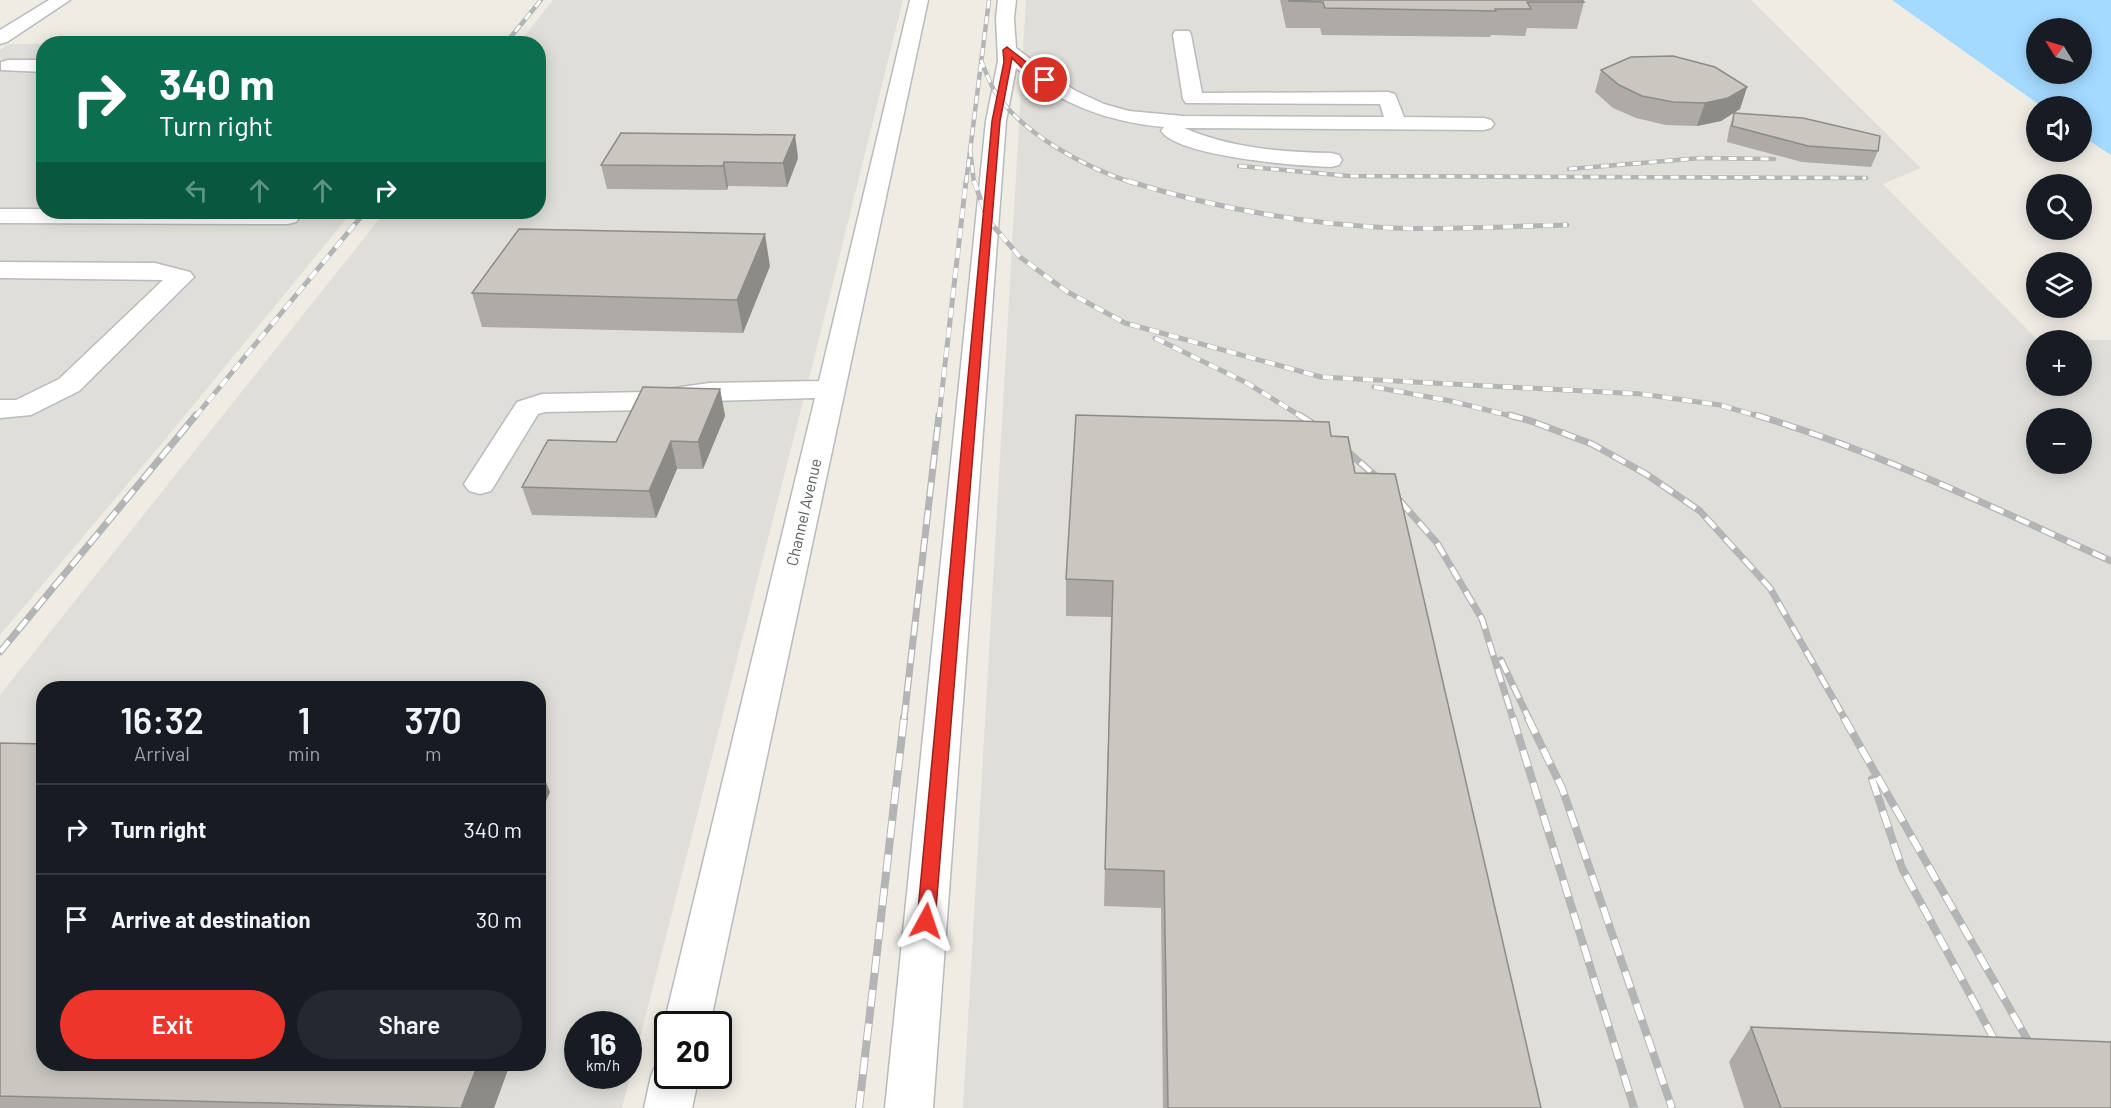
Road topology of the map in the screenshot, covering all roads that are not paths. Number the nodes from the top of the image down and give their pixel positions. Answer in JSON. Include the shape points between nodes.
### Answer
{"nodes":[{"id":1,"x":61,"y":0,"type":"edge"},
{"id":2,"x":919,"y":0,"type":"edge"},
{"id":3,"x":1007,"y":0,"type":"edge"},
{"id":4,"x":1182,"y":35,"type":"dead end"},
{"id":5,"x":0,"y":38,"type":"edge"},
{"id":6,"x":1007,"y":50,"type":"junction"},
{"id":7,"x":3,"y":66,"type":"edge"},
{"id":8,"x":36,"y":66,"type":"edge"},
{"id":9,"x":1149,"y":119,"type":"junction"},
{"id":10,"x":1396,"y":123,"type":"junction"},
{"id":11,"x":1484,"y":124,"type":"dead end"},
{"id":12,"x":1331,"y":160,"type":"dead end"},
{"id":13,"x":0,"y":216,"type":"edge"},
{"id":14,"x":36,"y":216,"type":"edge"},
{"id":15,"x":4,"y":273,"type":"edge"},
{"id":16,"x":831,"y":389,"type":"junction"},
{"id":17,"x":0,"y":409,"type":"edge"},
{"id":18,"x":480,"y":484,"type":"dead end"},
{"id":19,"x":690,"y":1011,"type":"edge"},
{"id":20,"x":672,"y":1089,"type":"edge"},
{"id":21,"x":668,"y":1108,"type":"edge"},
{"id":22,"x":909,"y":1108,"type":"edge"}],
"edges":[{"from":1,"to":5,"type":"street"},
{"from":2,"to":16,"type":"street","name":"Channel Avenue"},
{"from":3,"to":6,"type":"street"},
{"from":4,"to":10,"type":"street","via":[[1193,99],[1388,99]]},
{"from":6,"to":9,"type":"street","via":[[1030,71],[1075,98],[1110,112]]},
{"from":6,"to":22,"type":"street","via":[[996,121]]},
{"from":7,"to":8,"type":"street"},
{"from":9,"to":10,"type":"street"},
{"from":9,"to":12,"type":"street","via":[[1176,133],[1229,149],[1292,160]]},
{"from":10,"to":11,"type":"street"},
{"from":13,"to":14,"type":"street"},
{"from":15,"to":17,"type":"street","via":[[155,271],[181,277],[69,385],[21,409]]},
{"from":16,"to":18,"type":"street","via":[[709,393],[647,401],[542,403],[527,408]]},
{"from":16,"to":19,"type":"street","name":"Channel Avenue"},
{"from":20,"to":21,"type":"street"}]}
